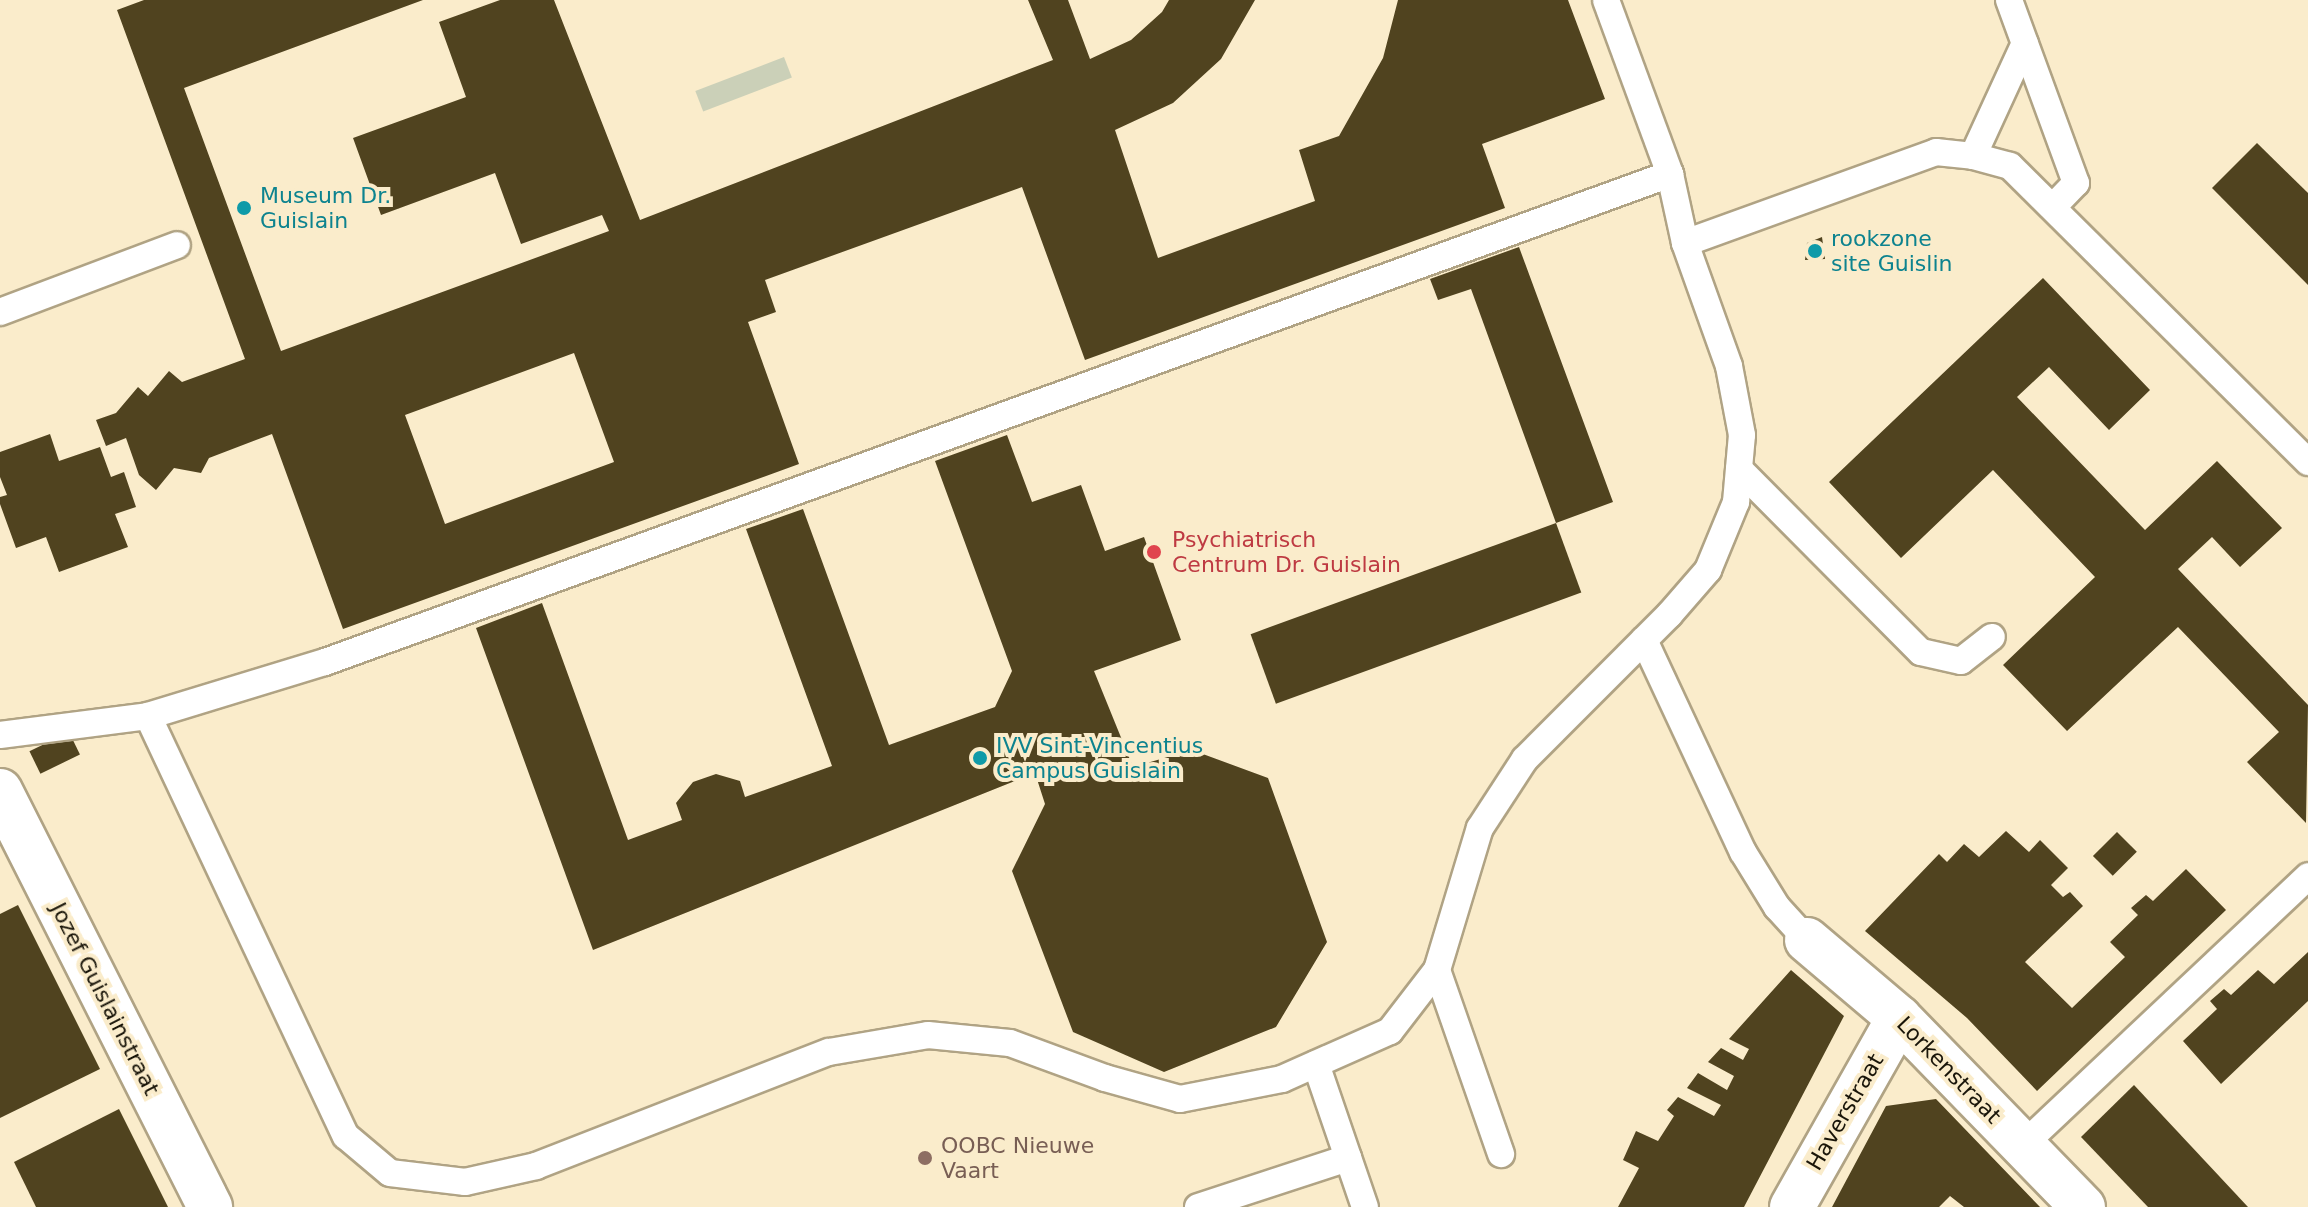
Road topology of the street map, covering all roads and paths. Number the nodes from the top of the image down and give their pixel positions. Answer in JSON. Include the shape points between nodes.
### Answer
{"nodes":[{"id":1,"x":1606,"y":0,"type":"edge"},
{"id":2,"x":2009,"y":0,"type":"edge"},
{"id":3,"x":2025,"y":43,"type":"junction"},
{"id":4,"x":1973,"y":156,"type":"junction"},
{"id":5,"x":1670,"y":174,"type":"junction"},
{"id":6,"x":2053,"y":207,"type":"junction"},
{"id":7,"x":1685,"y":243,"type":"junction"},
{"id":8,"x":177,"y":245,"type":"dead end"},
{"id":9,"x":0,"y":312,"type":"edge"},
{"id":10,"x":2308,"y":462,"type":"edge"},
{"id":11,"x":1739,"y":469,"type":"junction"},
{"id":12,"x":1992,"y":637,"type":"dead end"},
{"id":13,"x":1644,"y":640,"type":"junction"},
{"id":14,"x":148,"y":716,"type":"junction"},
{"id":15,"x":0,"y":735,"type":"edge"},
{"id":16,"x":0,"y":791,"type":"edge"},
{"id":17,"x":2308,"y":876,"type":"edge"},
{"id":18,"x":1807,"y":940,"type":"joint"},
{"id":19,"x":1437,"y":970,"type":"junction"},
{"id":20,"x":1899,"y":1018,"type":"junction"},
{"id":21,"x":1316,"y":1064,"type":"junction"},
{"id":22,"x":2023,"y":1145,"type":"junction"},
{"id":23,"x":1501,"y":1154,"type":"dead end"},
{"id":24,"x":1348,"y":1158,"type":"junction"},
{"id":25,"x":210,"y":1207,"type":"edge"},
{"id":26,"x":1198,"y":1207,"type":"edge"},
{"id":27,"x":1365,"y":1207,"type":"edge"},
{"id":28,"x":1792,"y":1207,"type":"edge"},
{"id":29,"x":2083,"y":1207,"type":"edge"}],
"edges":[{"from":1,"to":5,"type":"lane"},
{"from":2,"to":3,"type":"lane"},
{"from":3,"to":4,"type":"lane"},
{"from":3,"to":6,"type":"lane","via":[[2076,183]]},
{"from":4,"to":6,"type":"lane","via":[[2010,166]]},
{"from":4,"to":7,"type":"lane","via":[[1936,152]]},
{"from":5,"to":7,"type":"lane"},
{"from":5,"to":14,"type":"lane","via":[[325,662]]},
{"from":6,"to":10,"type":"lane"},
{"from":7,"to":11,"type":"lane","via":[[1729,366],[1742,435]]},
{"from":8,"to":9,"type":"lane"},
{"from":11,"to":12,"type":"lane","via":[[1921,652],[1961,661]]},
{"from":11,"to":13,"type":"lane","via":[[1736,502],[1708,570]]},
{"from":13,"to":18,"type":"lane","via":[[1743,852],[1777,907]]},
{"from":13,"to":19,"type":"lane","via":[[1525,759],[1480,828]]},
{"from":14,"to":15,"type":"lane"},
{"from":14,"to":21,"type":"lane","via":[[346,1136],[390,1173],[465,1182],[536,1166],[829,1052],[928,1035],[1010,1043],[1180,1099],[1282,1079]]},
{"from":16,"to":25,"type":"street","name":"Jozef Guislainstraat"},
{"from":17,"to":22,"type":"lane"},
{"from":18,"to":20,"type":"street","name":"Lorkenstraat"},
{"from":19,"to":21,"type":"lane","via":[[1390,1031]]},
{"from":19,"to":23,"type":"lane"},
{"from":20,"to":22,"type":"street","name":"Lorkenstraat"},
{"from":20,"to":28,"type":"street","name":"Haverstraat"},
{"from":21,"to":24,"type":"lane"},
{"from":22,"to":29,"type":"street","name":"Lorkenstraat"},
{"from":24,"to":26,"type":"lane"},
{"from":24,"to":27,"type":"lane"}]}
